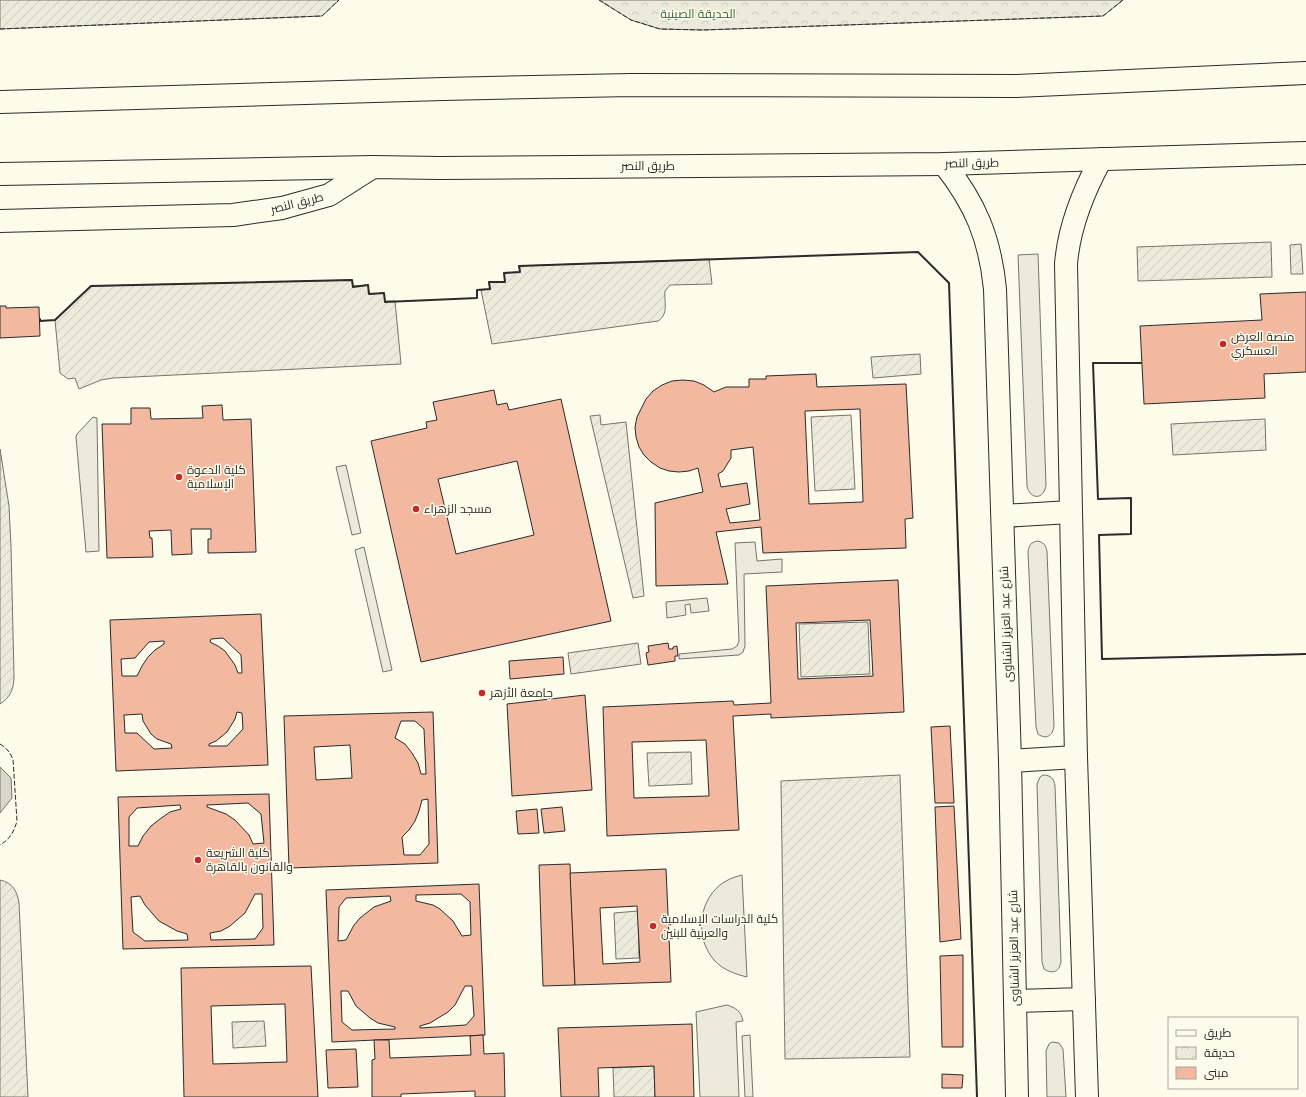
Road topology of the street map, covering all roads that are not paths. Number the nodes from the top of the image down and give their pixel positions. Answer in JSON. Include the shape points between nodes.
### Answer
{"nodes":[{"id":1,"x":1306,"y":73,"type":"edge"},
{"id":2,"x":0,"y":102,"type":"edge"},
{"id":3,"x":1306,"y":153,"type":"edge"},
{"id":4,"x":1101,"y":159,"type":"junction"},
{"id":5,"x":944,"y":164,"type":"junction"},
{"id":6,"x":373,"y":167,"type":"junction"},
{"id":7,"x":0,"y":174,"type":"edge"},
{"id":8,"x":0,"y":221,"type":"edge"},
{"id":9,"x":1070,"y":512,"type":"junction"},
{"id":10,"x":1002,"y":516,"type":"junction"},
{"id":11,"x":1076,"y":757,"type":"junction"},
{"id":12,"x":1010,"y":761,"type":"junction"},
{"id":13,"x":1084,"y":999,"type":"junction"},
{"id":14,"x":1015,"y":1001,"type":"junction"},
{"id":15,"x":1017,"y":1097,"type":"edge"},
{"id":16,"x":1088,"y":1097,"type":"edge"}],
"edges":[{"from":1,"to":2,"type":"main road","via":[[1016,86],[631,84]]},
{"from":3,"to":4,"type":"main road","name":"طريق النصر"},
{"from":4,"to":5,"type":"main road","name":"طريق النصر"},
{"from":4,"to":9,"type":"main road","via":[[1080,202],[1067,246]]},
{"from":5,"to":6,"type":"main road","name":"طريق النصر"},
{"from":5,"to":10,"type":"main road","name":"شارع عبد العزيز الشناوى","via":[[976,213],[993,269]]},
{"from":6,"to":7,"type":"main road"},
{"from":6,"to":8,"type":"main road","name":"طريق النصر","via":[[329,195],[282,208],[233,215]]},
{"from":9,"to":10,"type":"main road"},
{"from":9,"to":11,"type":"main road"},
{"from":10,"to":12,"type":"main road","name":"شارع عبد العزيز الشناوى"},
{"from":11,"to":12,"type":"main road"},
{"from":11,"to":13,"type":"main road"},
{"from":12,"to":14,"type":"main road","name":"شارع عبد العزيز الشناوى"},
{"from":13,"to":14,"type":"main road"},
{"from":13,"to":16,"type":"main road"},
{"from":14,"to":15,"type":"main road","name":"شارع عبد العزيز الشناوى"}]}
